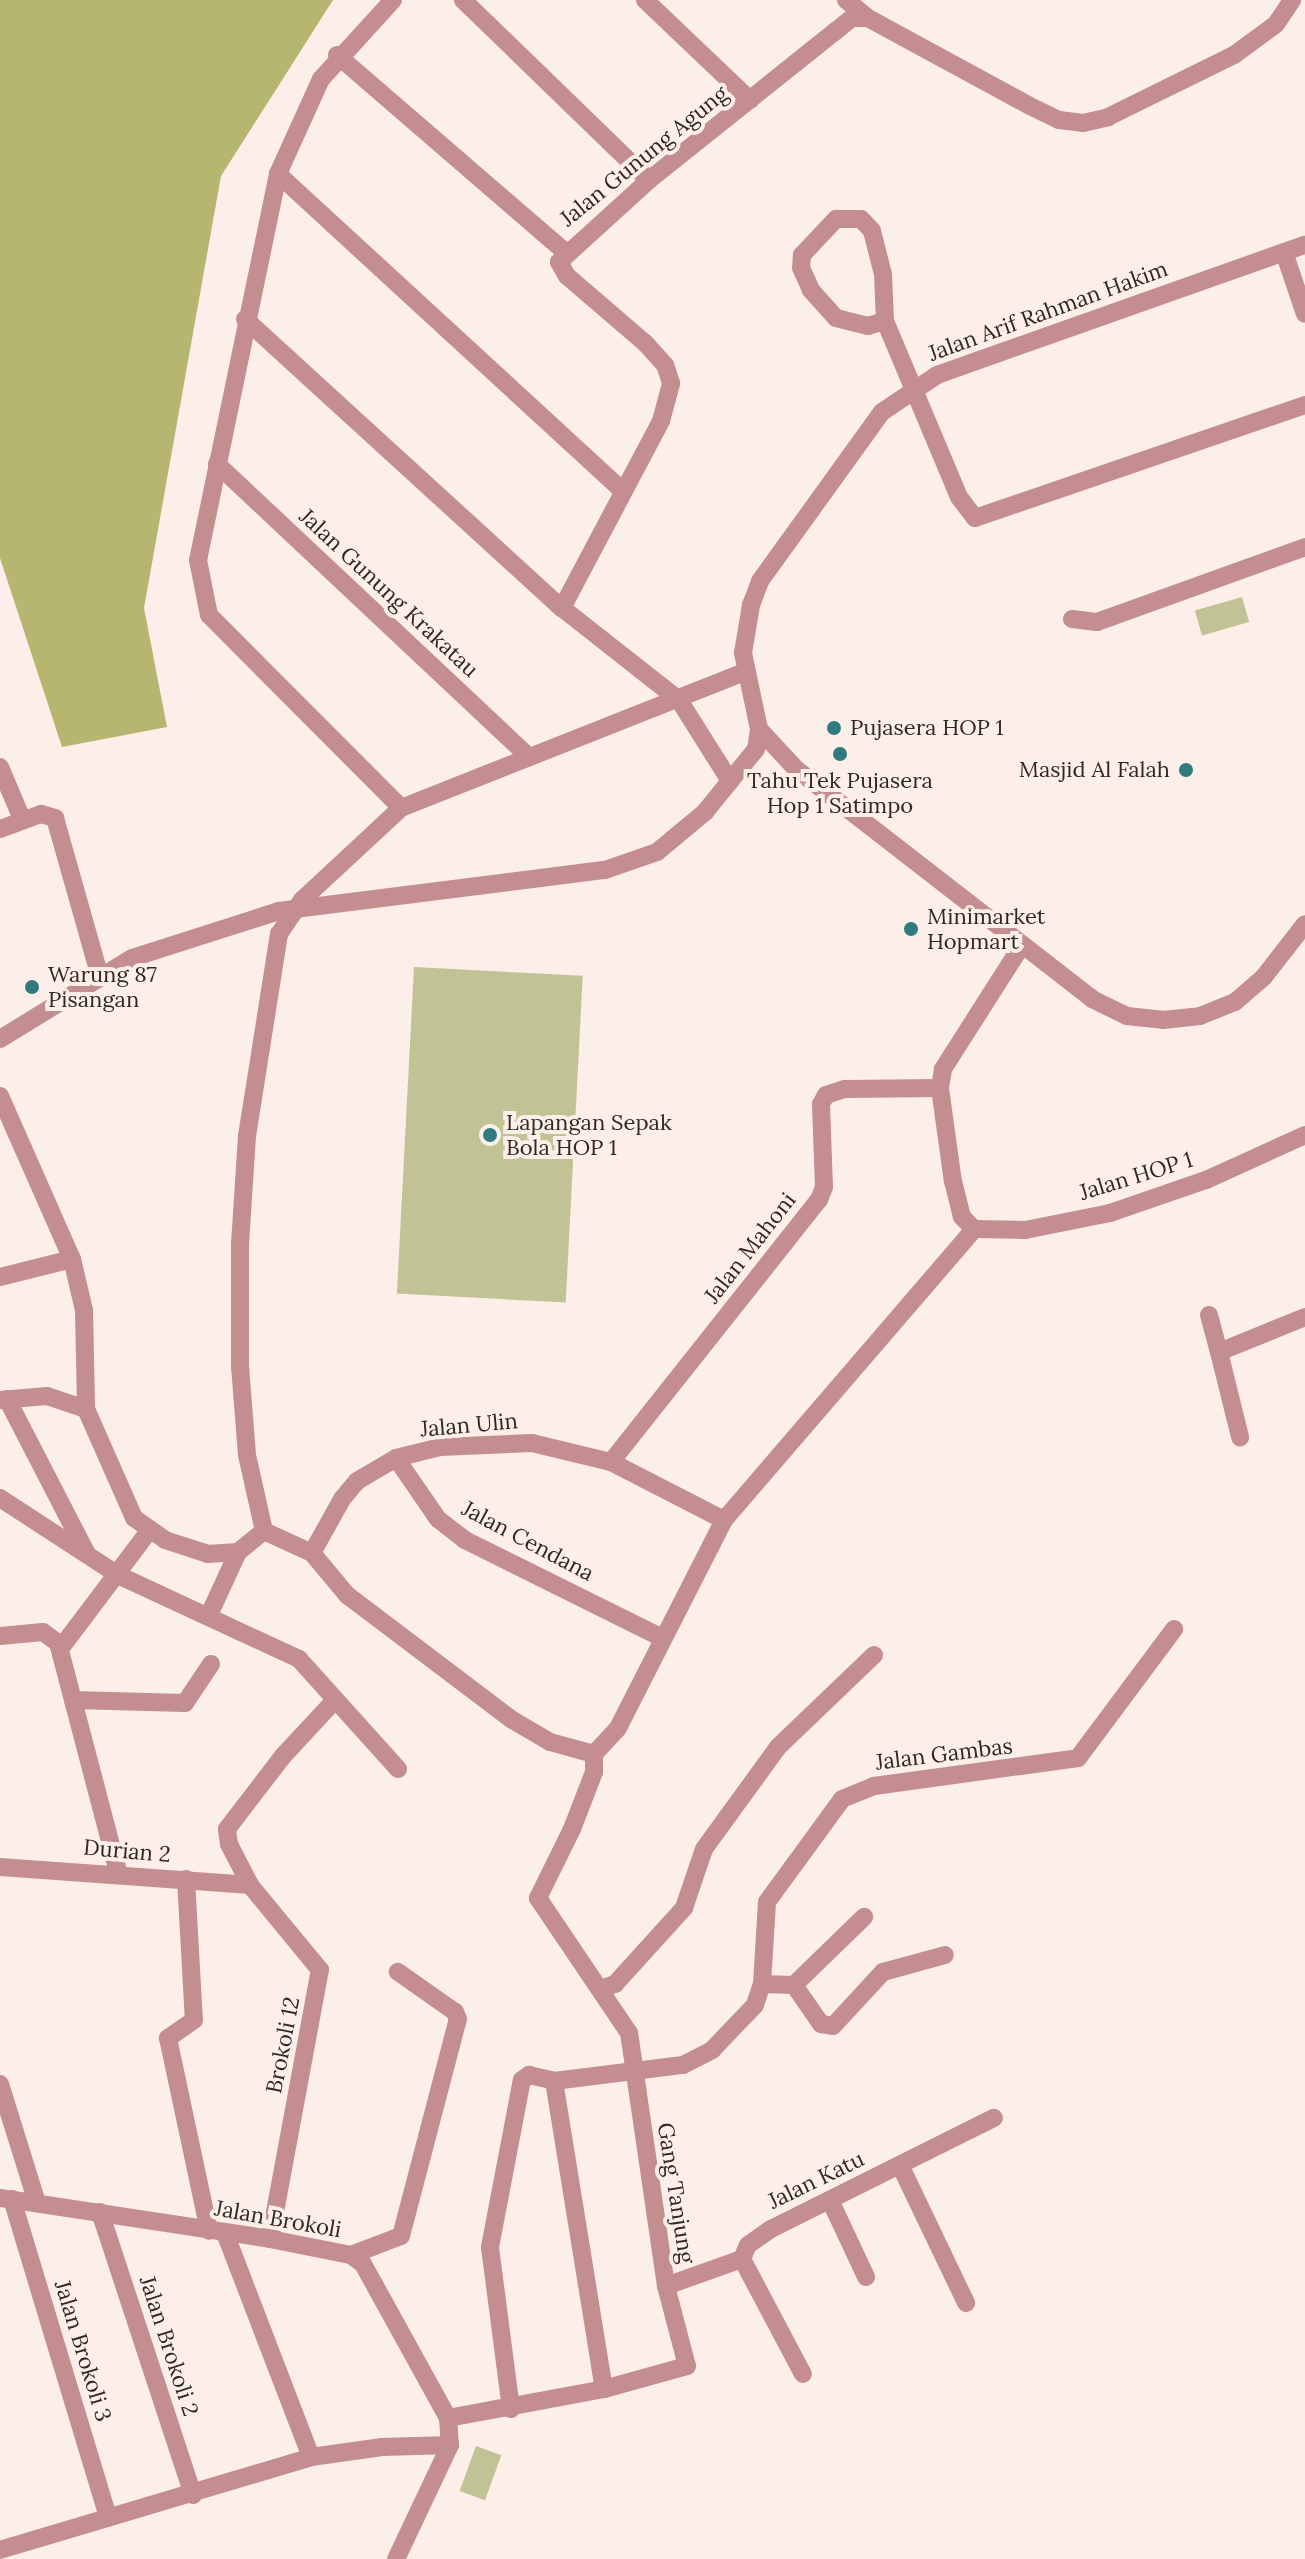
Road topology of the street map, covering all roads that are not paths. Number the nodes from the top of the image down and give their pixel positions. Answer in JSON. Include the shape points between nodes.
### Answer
{"nodes":[{"id":1,"x":393,"y":0,"type":"edge"},
{"id":2,"x":463,"y":0,"type":"edge"},
{"id":3,"x":645,"y":0,"type":"edge"},
{"id":4,"x":846,"y":0,"type":"edge"},
{"id":5,"x":1292,"y":0,"type":"edge"},
{"id":6,"x":868,"y":18,"type":"junction"},
{"id":7,"x":337,"y":55,"type":"junction"},
{"id":8,"x":750,"y":100,"type":"junction"},
{"id":9,"x":278,"y":174,"type":"junction"},
{"id":10,"x":649,"y":180,"type":"junction"},
{"id":11,"x":1305,"y":245,"type":"edge"},
{"id":12,"x":565,"y":252,"type":"junction"},
{"id":13,"x":1284,"y":252,"type":"junction"},
{"id":14,"x":1305,"y":314,"type":"edge"},
{"id":15,"x":245,"y":319,"type":"junction"},
{"id":16,"x":885,"y":321,"type":"junction"},
{"id":17,"x":916,"y":386,"type":"junction"},
{"id":18,"x":1305,"y":405,"type":"edge"},
{"id":19,"x":217,"y":464,"type":"junction"},
{"id":20,"x":623,"y":491,"type":"junction"},
{"id":21,"x":1305,"y":547,"type":"edge"},
{"id":22,"x":562,"y":608,"type":"junction"},
{"id":23,"x":1072,"y":619,"type":"dead end"},
{"id":24,"x":744,"y":672,"type":"junction"},
{"id":25,"x":679,"y":700,"type":"junction"},
{"id":26,"x":759,"y":729,"type":"junction"},
{"id":27,"x":528,"y":756,"type":"junction"},
{"id":28,"x":0,"y":767,"type":"edge"},
{"id":29,"x":730,"y":781,"type":"junction"},
{"id":30,"x":401,"y":808,"type":"junction"},
{"id":31,"x":22,"y":819,"type":"junction"},
{"id":32,"x":0,"y":829,"type":"edge"},
{"id":33,"x":295,"y":907,"type":"junction"},
{"id":34,"x":1305,"y":924,"type":"edge"},
{"id":35,"x":1022,"y":945,"type":"junction"},
{"id":36,"x":99,"y":974,"type":"junction"},
{"id":37,"x":1,"y":1038,"type":"edge"},
{"id":38,"x":940,"y":1088,"type":"junction"},
{"id":39,"x":0,"y":1096,"type":"edge"},
{"id":40,"x":1305,"y":1135,"type":"edge"},
{"id":41,"x":974,"y":1229,"type":"junction"},
{"id":42,"x":72,"y":1259,"type":"junction"},
{"id":43,"x":0,"y":1277,"type":"edge"},
{"id":44,"x":1209,"y":1315,"type":"dead end"},
{"id":45,"x":1305,"y":1317,"type":"edge"},
{"id":46,"x":1219,"y":1352,"type":"junction"},
{"id":47,"x":3,"y":1400,"type":"edge"},
{"id":48,"x":86,"y":1409,"type":"junction"},
{"id":49,"x":1240,"y":1437,"type":"dead end"},
{"id":50,"x":396,"y":1458,"type":"junction"},
{"id":51,"x":611,"y":1462,"type":"junction"},
{"id":52,"x":0,"y":1498,"type":"edge"},
{"id":53,"x":724,"y":1520,"type":"junction"},
{"id":54,"x":149,"y":1531,"type":"junction"},
{"id":55,"x":264,"y":1531,"type":"junction"},
{"id":56,"x":238,"y":1552,"type":"junction"},
{"id":57,"x":312,"y":1553,"type":"junction"},
{"id":58,"x":88,"y":1557,"type":"junction"},
{"id":59,"x":118,"y":1575,"type":"junction"},
{"id":60,"x":209,"y":1615,"type":"junction"},
{"id":61,"x":1174,"y":1629,"type":"dead end"},
{"id":62,"x":0,"y":1636,"type":"edge"},
{"id":63,"x":662,"y":1638,"type":"junction"},
{"id":64,"x":60,"y":1649,"type":"junction"},
{"id":65,"x":874,"y":1655,"type":"dead end"},
{"id":66,"x":211,"y":1664,"type":"dead end"},
{"id":67,"x":73,"y":1700,"type":"junction"},
{"id":68,"x":335,"y":1700,"type":"junction"},
{"id":69,"x":594,"y":1754,"type":"junction"},
{"id":70,"x":398,"y":1769,"type":"dead end"},
{"id":71,"x":0,"y":1867,"type":"edge"},
{"id":72,"x":118,"y":1872,"type":"junction"},
{"id":73,"x":186,"y":1879,"type":"junction"},
{"id":74,"x":250,"y":1885,"type":"junction"},
{"id":75,"x":864,"y":1917,"type":"dead end"},
{"id":76,"x":945,"y":1955,"type":"dead end"},
{"id":77,"x":398,"y":1972,"type":"dead end"},
{"id":78,"x":762,"y":1984,"type":"junction"},
{"id":79,"x":794,"y":1985,"type":"junction"},
{"id":80,"x":600,"y":1989,"type":"junction"},
{"id":81,"x":632,"y":2064,"type":"junction"},
{"id":82,"x":554,"y":2081,"type":"junction"},
{"id":83,"x":0,"y":2084,"type":"edge"},
{"id":84,"x":994,"y":2118,"type":"dead end"},
{"id":85,"x":900,"y":2165,"type":"junction"},
{"id":86,"x":6,"y":2199,"type":"edge"},
{"id":87,"x":830,"y":2200,"type":"junction"},
{"id":88,"x":37,"y":2203,"type":"junction"},
{"id":89,"x":100,"y":2212,"type":"junction"},
{"id":90,"x":217,"y":2232,"type":"junction"},
{"id":91,"x":270,"y":2239,"type":"junction"},
{"id":92,"x":351,"y":2255,"type":"junction"},
{"id":93,"x":742,"y":2259,"type":"junction"},
{"id":94,"x":866,"y":2277,"type":"dead end"},
{"id":95,"x":666,"y":2286,"type":"junction"},
{"id":96,"x":966,"y":2303,"type":"dead end"},
{"id":97,"x":803,"y":2374,"type":"dead end"},
{"id":98,"x":604,"y":2389,"type":"junction"},
{"id":99,"x":511,"y":2409,"type":"junction"},
{"id":100,"x":448,"y":2418,"type":"junction"},
{"id":101,"x":450,"y":2445,"type":"junction"},
{"id":102,"x":311,"y":2457,"type":"junction"},
{"id":103,"x":193,"y":2495,"type":"junction"},
{"id":104,"x":108,"y":2516,"type":"junction"},
{"id":105,"x":1,"y":2546,"type":"edge"},
{"id":106,"x":396,"y":2559,"type":"edge"}],
"edges":[{"from":1,"to":7,"type":"street"},
{"from":2,"to":10,"type":"street"},
{"from":3,"to":8,"type":"street"},
{"from":4,"to":6,"type":"street"},
{"from":5,"to":6,"type":"street","via":[[1276,24],[1234,55],[1108,117],[1083,123],[1059,120]]},
{"from":6,"to":8,"type":"street","name":"Jalan Gunung Agung","via":[[852,18]]},
{"from":7,"to":9,"type":"street","via":[[302,114]]},
{"from":7,"to":12,"type":"street"},
{"from":8,"to":10,"type":"street","name":"Jalan Gunung Agung"},
{"from":9,"to":15,"type":"street"},
{"from":9,"to":20,"type":"street"},
{"from":10,"to":12,"type":"street","name":"Jalan Gunung Agung"},
{"from":11,"to":13,"type":"street","name":"Jalan Arif Rahman Hakim"},
{"from":12,"to":20,"type":"street","name":"Jalan Gunung Agung","via":[[562,271],[645,343],[665,365],[671,383],[661,421]]},
{"from":13,"to":14,"type":"street"},
{"from":13,"to":17,"type":"street","name":"Jalan Arif Rahman Hakim"},
{"from":15,"to":19,"type":"street"},
{"from":15,"to":22,"type":"street"},
{"from":16,"to":16,"type":"street","via":[[883,274],[872,231],[861,219],[836,219],[802,255],[801,268],[811,290],[836,318],[868,326]]},
{"from":16,"to":17,"type":"street"},
{"from":17,"to":18,"type":"street","via":[[959,497],[975,518]]},
{"from":17,"to":24,"type":"street","name":"Jalan Arif Rahman Hakim","via":[[882,412],[760,581],[751,605]]},
{"from":19,"to":27,"type":"street","name":"Jalan Gunung Krakatau"},
{"from":19,"to":30,"type":"street","via":[[198,560],[209,615]]},
{"from":20,"to":22,"type":"street","name":"Jalan Gunung Agung"},
{"from":21,"to":23,"type":"street","via":[[1097,622]]},
{"from":22,"to":25,"type":"street"},
{"from":24,"to":25,"type":"street"},
{"from":24,"to":26,"type":"street","name":"Jalan Arif Rahman Hakim"},
{"from":25,"to":27,"type":"street"},
{"from":25,"to":29,"type":"street"},
{"from":26,"to":29,"type":"street","via":[[756,749]]},
{"from":26,"to":35,"type":"street","via":[[796,769]]},
{"from":27,"to":30,"type":"street"},
{"from":28,"to":31,"type":"street"},
{"from":29,"to":33,"type":"street","via":[[681,835],[630,865]]},
{"from":30,"to":33,"type":"street"},
{"from":31,"to":32,"type":"street"},
{"from":31,"to":36,"type":"street","via":[[41,814],[55,818]]},
{"from":33,"to":36,"type":"street","via":[[132,958]]},
{"from":33,"to":55,"type":"street","via":[[279,934],[247,1136],[240,1244],[246,1442]]},
{"from":34,"to":35,"type":"street","via":[[1263,978],[1235,1002],[1200,1016],[1163,1020],[1127,1016],[1092,999]]},
{"from":35,"to":38,"type":"street","via":[[956,1043]]},
{"from":36,"to":37,"type":"street"},
{"from":38,"to":41,"type":"street","via":[[953,1182],[962,1217]]},
{"from":38,"to":51,"type":"street","name":"Jalan Mahoni","via":[[845,1089],[826,1095],[821,1104],[824,1187],[819,1200]]},
{"from":39,"to":42,"type":"street"},
{"from":40,"to":41,"type":"street","name":"Jalan HOP 1","via":[[1206,1180],[1110,1213],[1025,1230]]},
{"from":41,"to":53,"type":"street"},
{"from":42,"to":43,"type":"street"},
{"from":42,"to":48,"type":"street","via":[[84,1310]]},
{"from":44,"to":46,"type":"street"},
{"from":45,"to":46,"type":"street"},
{"from":46,"to":49,"type":"street"},
{"from":47,"to":48,"type":"street","via":[[47,1396]]},
{"from":47,"to":58,"type":"street"},
{"from":48,"to":54,"type":"street","via":[[122,1496]]},
{"from":50,"to":51,"type":"street","name":"Jalan Ulin","via":[[440,1447],[532,1443]]},
{"from":50,"to":57,"type":"street","name":"Jalan Ulin","via":[[357,1481]]},
{"from":50,"to":63,"type":"street","name":"Jalan Cendana","via":[[438,1519],[465,1540]]},
{"from":51,"to":53,"type":"street","name":"Jalan Ulin"},
{"from":52,"to":58,"type":"street"},
{"from":53,"to":63,"type":"street"},
{"from":54,"to":56,"type":"street","via":[[208,1554]]},
{"from":54,"to":59,"type":"street"},
{"from":55,"to":56,"type":"street"},
{"from":55,"to":57,"type":"street"},
{"from":56,"to":60,"type":"street"},
{"from":57,"to":69,"type":"street","via":[[347,1595],[511,1719],[550,1742]]},
{"from":58,"to":59,"type":"street"},
{"from":59,"to":60,"type":"street"},
{"from":59,"to":64,"type":"street"},
{"from":60,"to":68,"type":"street","via":[[299,1659]]},
{"from":61,"to":78,"type":"street","name":"Jalan Gambas","via":[[1078,1758],[874,1786],[842,1799],[767,1902]]},
{"from":62,"to":64,"type":"street","via":[[43,1632]]},
{"from":63,"to":69,"type":"street","via":[[618,1728]]},
{"from":64,"to":67,"type":"street"},
{"from":65,"to":80,"type":"street","via":[[766,1762],[704,1849],[684,1908],[615,1984]]},
{"from":66,"to":67,"type":"street","via":[[185,1703]]},
{"from":67,"to":72,"type":"street"},
{"from":68,"to":70,"type":"street"},
{"from":68,"to":74,"type":"street","name":"Brokoli 12","via":[[227,1829]]},
{"from":69,"to":80,"type":"street","via":[[594,1772],[572,1829],[538,1898]]},
{"from":71,"to":72,"type":"street","name":"Durian 2"},
{"from":72,"to":73,"type":"street","name":"Durian 2"},
{"from":73,"to":74,"type":"street","name":"Durian 2"},
{"from":73,"to":90,"type":"street","via":[[194,2020],[168,2038]]},
{"from":74,"to":91,"type":"street","name":"Brokoli 12","via":[[318,1965],[320,1976]]},
{"from":75,"to":79,"type":"street"},
{"from":76,"to":79,"type":"street","via":[[883,1972],[833,2026],[821,2024]]},
{"from":77,"to":92,"type":"street","via":[[458,2019],[401,2236]]},
{"from":78,"to":79,"type":"street"},
{"from":78,"to":81,"type":"street","name":"Jalan Gambas","via":[[755,2005],[712,2050],[683,2065]]},
{"from":80,"to":81,"type":"street","name":"Gang Tanjung","via":[[627,2029]]},
{"from":81,"to":82,"type":"street","name":"Jalan Gambas"},
{"from":81,"to":95,"type":"street","name":"Gang Tanjung"},
{"from":82,"to":98,"type":"street"},
{"from":82,"to":99,"type":"street","name":"Jalan Gambas","via":[[534,2075],[522,2080],[491,2235]]},
{"from":83,"to":88,"type":"street"},
{"from":84,"to":85,"type":"street","name":"Jalan Katu"},
{"from":85,"to":87,"type":"street","name":"Jalan Katu"},
{"from":85,"to":96,"type":"street"},
{"from":86,"to":88,"type":"street","name":"Jalan Brokoli"},
{"from":86,"to":104,"type":"street","name":"Jalan Brokoli 3"},
{"from":87,"to":93,"type":"street","name":"Jalan Katu","via":[[752,2241]]},
{"from":87,"to":94,"type":"street"},
{"from":88,"to":89,"type":"street","name":"Jalan Brokoli"},
{"from":89,"to":90,"type":"street","name":"Jalan Brokoli"},
{"from":89,"to":103,"type":"street","name":"Jalan Brokoli 2"},
{"from":90,"to":91,"type":"street","name":"Jalan Brokoli"},
{"from":90,"to":102,"type":"street"},
{"from":91,"to":92,"type":"street","name":"Jalan Brokoli"},
{"from":92,"to":100,"type":"street","name":"Jalan Brokoli","via":[[372,2274]]},
{"from":93,"to":95,"type":"street","name":"Jalan Katu"},
{"from":93,"to":97,"type":"street"},
{"from":95,"to":98,"type":"street","name":"Gang Tanjung","via":[[687,2366]]},
{"from":98,"to":99,"type":"street"},
{"from":99,"to":100,"type":"street"},
{"from":100,"to":101,"type":"street","name":"Jalan Brokoli"},
{"from":101,"to":102,"type":"street"},
{"from":101,"to":106,"type":"street","name":"Jalan Brokoli"},
{"from":102,"to":103,"type":"street"},
{"from":103,"to":104,"type":"street"},
{"from":104,"to":105,"type":"street"}]}
